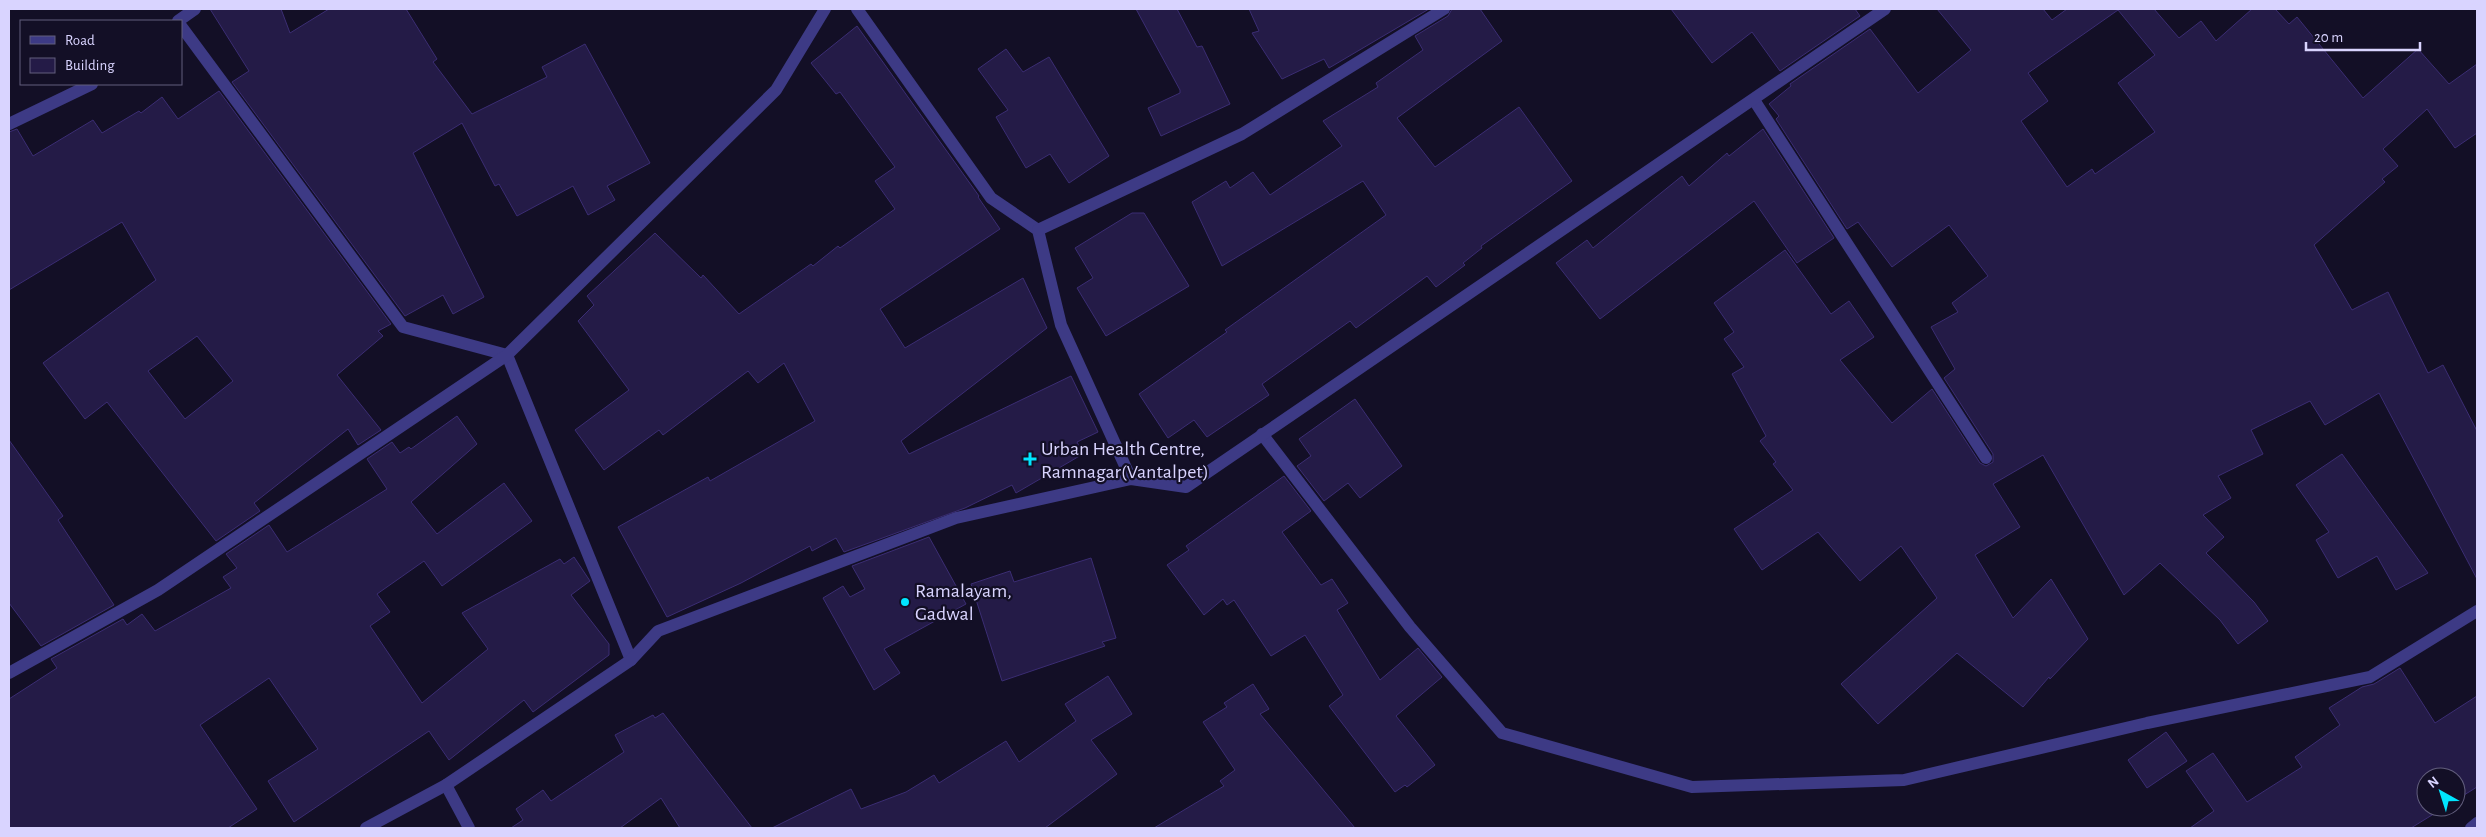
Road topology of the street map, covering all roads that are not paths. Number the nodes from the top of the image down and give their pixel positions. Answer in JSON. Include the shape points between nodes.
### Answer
{"nodes":[{"id":1,"x":195,"y":9,"type":"edge"},
{"id":2,"x":824,"y":9,"type":"edge"},
{"id":3,"x":858,"y":9,"type":"edge"},
{"id":4,"x":1444,"y":9,"type":"edge"},
{"id":5,"x":1885,"y":9,"type":"edge"},
{"id":6,"x":179,"y":20,"type":"edge"},
{"id":7,"x":182,"y":27,"type":"edge"},
{"id":8,"x":90,"y":85,"type":"edge"},
{"id":9,"x":1754,"y":100,"type":"junction"},
{"id":10,"x":9,"y":124,"type":"edge"},
{"id":11,"x":1038,"y":230,"type":"junction"},
{"id":12,"x":507,"y":355,"type":"junction"},
{"id":13,"x":1262,"y":434,"type":"junction"},
{"id":14,"x":1986,"y":458,"type":"dead end"},
{"id":15,"x":1131,"y":479,"type":"junction"},
{"id":16,"x":2477,"y":611,"type":"edge"},
{"id":17,"x":631,"y":660,"type":"junction"},
{"id":18,"x":9,"y":673,"type":"edge"},
{"id":19,"x":446,"y":785,"type":"junction"},
{"id":20,"x":2477,"y":823,"type":"edge"},
{"id":21,"x":366,"y":828,"type":"edge"},
{"id":22,"x":470,"y":828,"type":"edge"},
{"id":23,"x":2471,"y":828,"type":"edge"}],
"edges":[{"from":1,"to":6,"type":"street"},
{"from":2,"to":12,"type":"street","via":[[776,90]]},
{"from":3,"to":11,"type":"street","via":[[991,198]]},
{"from":4,"to":11,"type":"street","via":[[1242,134]]},
{"from":5,"to":9,"type":"street"},
{"from":7,"to":12,"type":"street","via":[[403,327]]},
{"from":8,"to":10,"type":"street"},
{"from":9,"to":13,"type":"street"},
{"from":9,"to":14,"type":"street"},
{"from":11,"to":15,"type":"street","via":[[1061,325]]},
{"from":12,"to":17,"type":"street"},
{"from":12,"to":18,"type":"street","via":[[158,590]]},
{"from":13,"to":15,"type":"street","via":[[1186,487]]},
{"from":13,"to":16,"type":"street","via":[[1410,627],[1502,733],[1692,787],[1904,780],[2147,723],[2370,677]]},
{"from":15,"to":17,"type":"street","via":[[956,518],[658,631]]},
{"from":17,"to":19,"type":"street"},
{"from":19,"to":21,"type":"street"},
{"from":19,"to":22,"type":"street"},
{"from":20,"to":23,"type":"street"}]}
